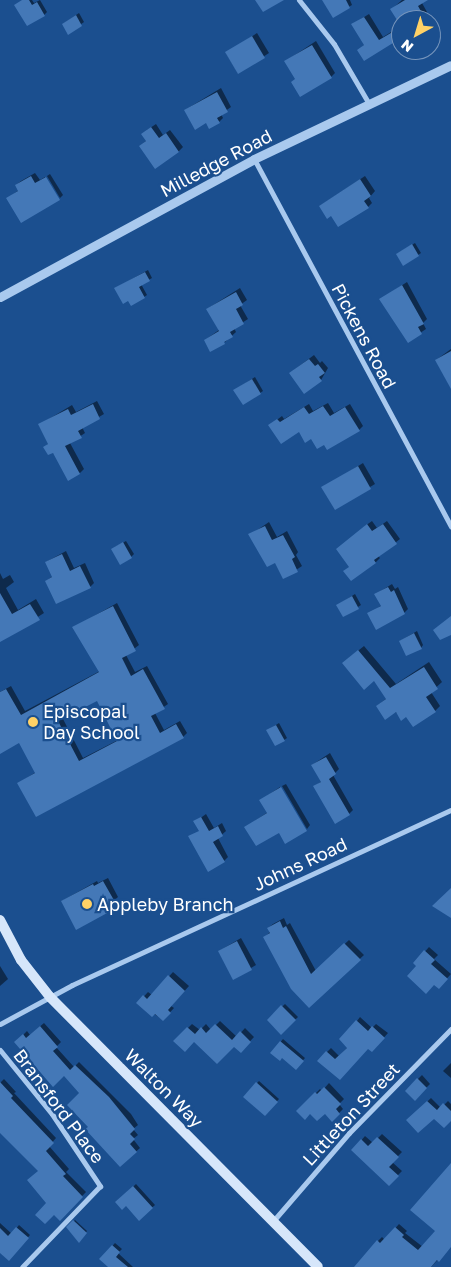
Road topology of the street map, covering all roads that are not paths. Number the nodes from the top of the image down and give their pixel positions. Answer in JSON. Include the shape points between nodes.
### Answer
{"nodes":[{"id":1,"x":299,"y":0,"type":"edge"},
{"id":2,"x":451,"y":65,"type":"edge"},
{"id":3,"x":369,"y":104,"type":"junction"},
{"id":4,"x":254,"y":160,"type":"junction"},
{"id":5,"x":0,"y":297,"type":"edge"},
{"id":6,"x":451,"y":526,"type":"edge"},
{"id":7,"x":451,"y":810,"type":"edge"},
{"id":8,"x":0,"y":920,"type":"edge"},
{"id":9,"x":50,"y":997,"type":"junction"},
{"id":10,"x":0,"y":1024,"type":"edge"},
{"id":11,"x":451,"y":1029,"type":"edge"},
{"id":12,"x":0,"y":1050,"type":"edge"},
{"id":13,"x":274,"y":1220,"type":"junction"},
{"id":14,"x":22,"y":1267,"type":"edge"},
{"id":15,"x":318,"y":1267,"type":"edge"}],
"edges":[{"from":1,"to":3,"type":"street","via":[[334,44]]},
{"from":2,"to":3,"type":"street","name":"Milledge Road"},
{"from":3,"to":4,"type":"street","name":"Milledge Road"},
{"from":4,"to":5,"type":"street","name":"Milledge Road"},
{"from":4,"to":6,"type":"street","name":"Pickens Road"},
{"from":7,"to":9,"type":"street","name":"Johns Road"},
{"from":8,"to":9,"type":"main road","name":"Walton Way","via":[[21,960]]},
{"from":9,"to":10,"type":"street","name":"Johns Road"},
{"from":9,"to":13,"type":"main road","name":"Walton Way"},
{"from":11,"to":13,"type":"street","name":"Littleton Street","via":[[349,1133]]},
{"from":12,"to":14,"type":"street","name":"Bransford Place","via":[[52,1114],[100,1186]]},
{"from":13,"to":15,"type":"main road","name":"Walton Way"}]}
